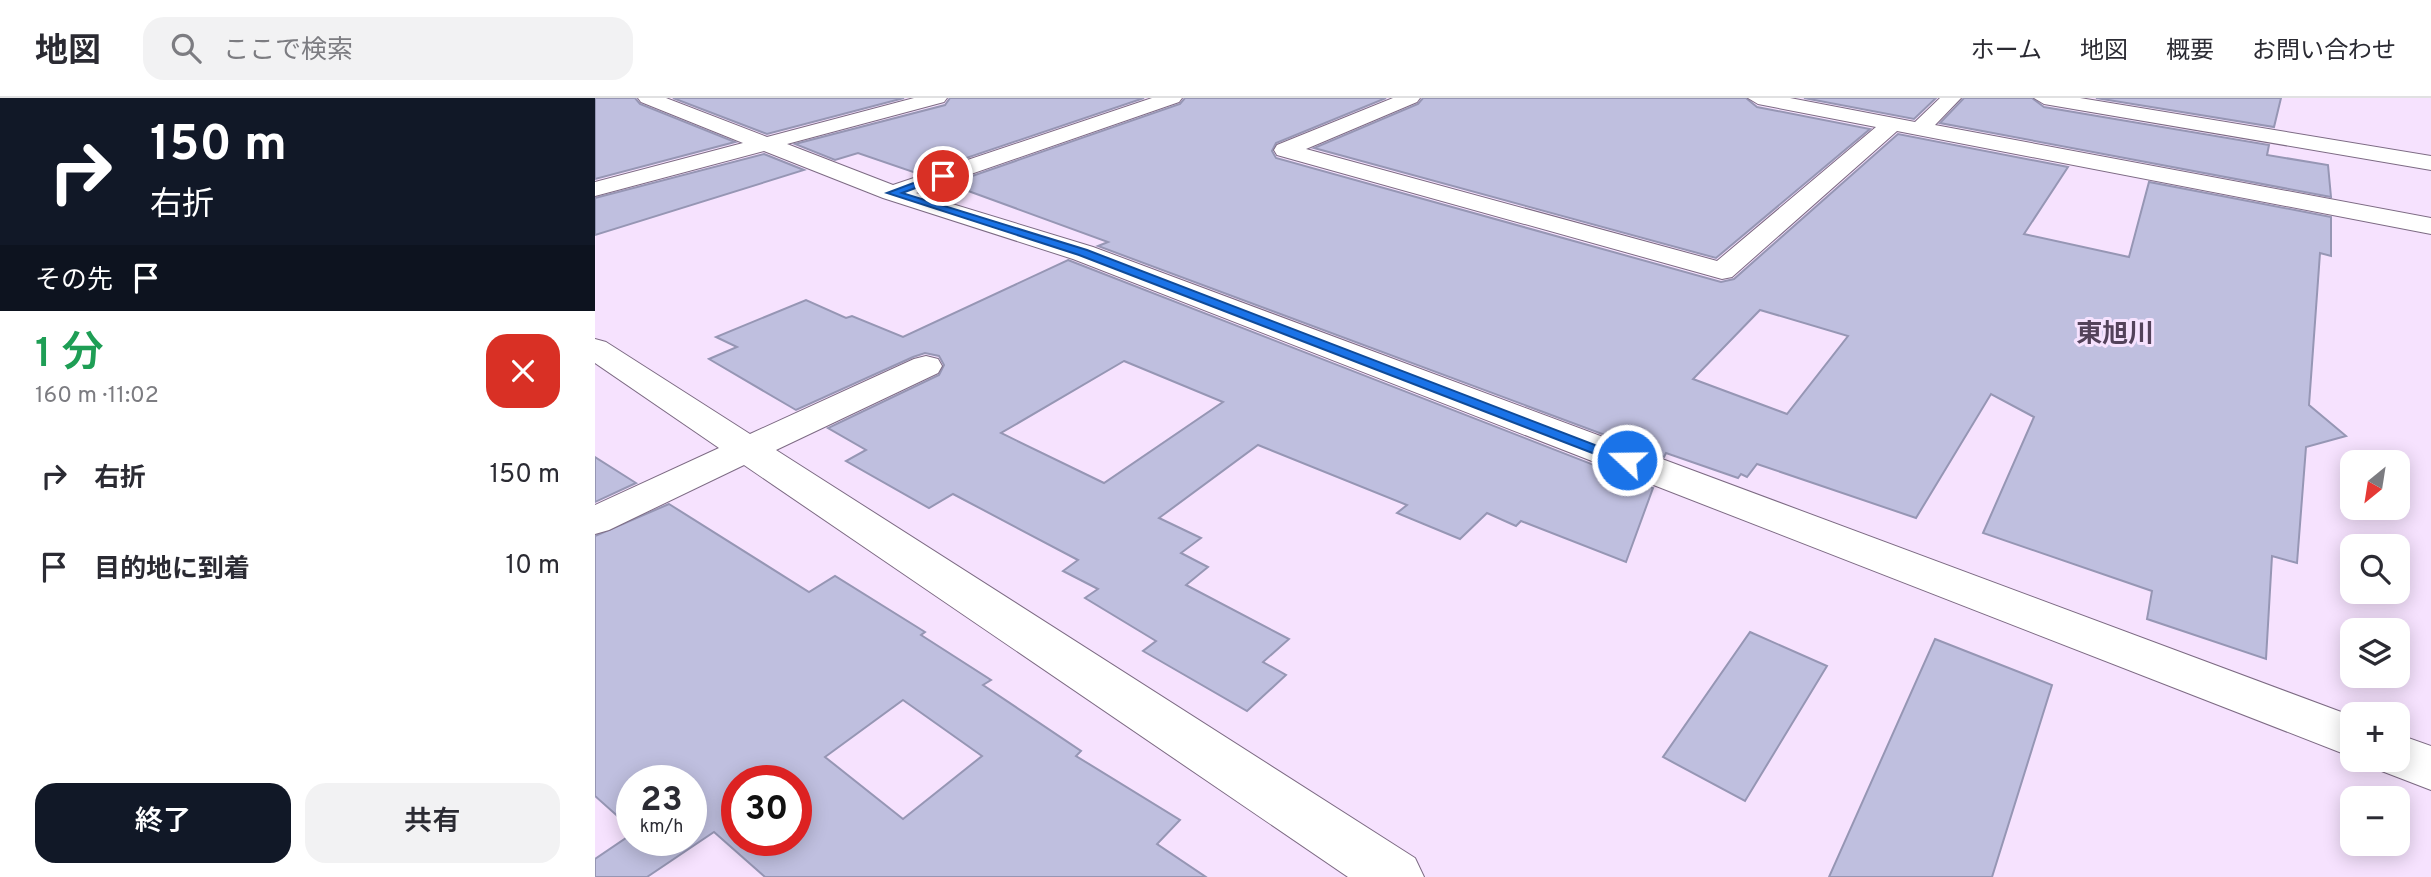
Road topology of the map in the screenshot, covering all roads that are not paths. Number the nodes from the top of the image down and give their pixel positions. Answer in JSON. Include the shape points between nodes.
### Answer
{"nodes":[{"id":1,"x":648,"y":98,"type":"edge"},
{"id":2,"x":937,"y":98,"type":"edge"},
{"id":3,"x":1172,"y":98,"type":"edge"},
{"id":4,"x":1410,"y":98,"type":"edge"},
{"id":5,"x":1758,"y":98,"type":"edge"},
{"id":6,"x":1951,"y":98,"type":"edge"},
{"id":7,"x":2044,"y":98,"type":"edge"},
{"id":8,"x":1893,"y":123,"type":"junction"},
{"id":9,"x":1921,"y":128,"type":"junction"},
{"id":10,"x":764,"y":144,"type":"junction"},
{"id":11,"x":2431,"y":163,"type":"edge"},
{"id":12,"x":595,"y":189,"type":"edge"},
{"id":13,"x":892,"y":193,"type":"junction"},
{"id":14,"x":2431,"y":226,"type":"edge"},
{"id":15,"x":595,"y":349,"type":"edge"},
{"id":16,"x":926,"y":366,"type":"dead end"},
{"id":17,"x":746,"y":450,"type":"junction"},
{"id":18,"x":595,"y":521,"type":"edge"},
{"id":19,"x":2340,"y":732,"type":"edge"},
{"id":20,"x":2410,"y":760,"type":"edge"},
{"id":21,"x":2431,"y":768,"type":"edge"},
{"id":22,"x":1395,"y":877,"type":"edge"}],
"edges":[{"from":1,"to":10,"type":"street"},
{"from":2,"to":10,"type":"street"},
{"from":3,"to":13,"type":"street"},
{"from":4,"to":8,"type":"street","via":[[1285,150],[1722,271]]},
{"from":5,"to":8,"type":"street"},
{"from":6,"to":9,"type":"street"},
{"from":7,"to":11,"type":"street"},
{"from":8,"to":9,"type":"street"},
{"from":9,"to":14,"type":"street"},
{"from":10,"to":12,"type":"street"},
{"from":10,"to":13,"type":"street"},
{"from":13,"to":19,"type":"street","via":[[1083,253]]},
{"from":15,"to":17,"type":"street"},
{"from":16,"to":17,"type":"street"},
{"from":17,"to":18,"type":"street"},
{"from":17,"to":22,"type":"street"},
{"from":20,"to":21,"type":"street"}]}
